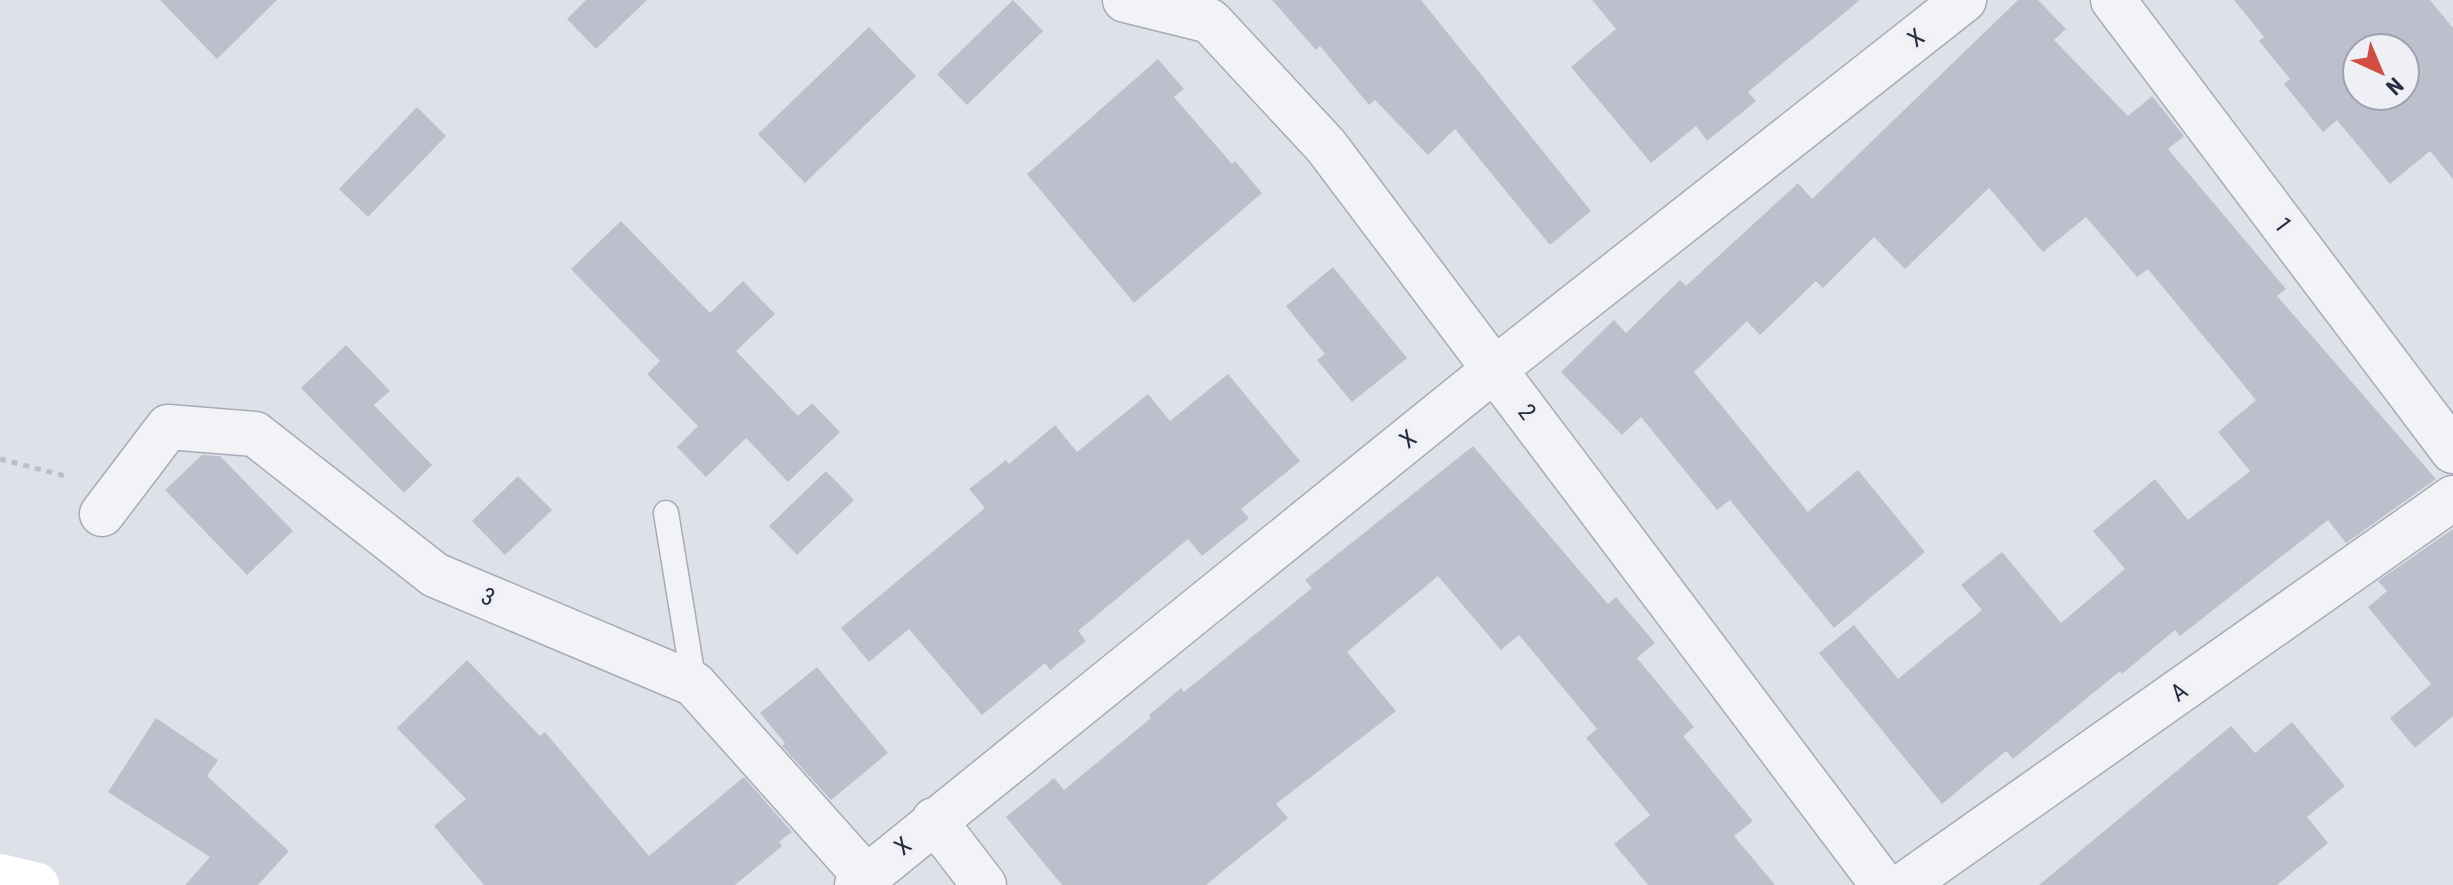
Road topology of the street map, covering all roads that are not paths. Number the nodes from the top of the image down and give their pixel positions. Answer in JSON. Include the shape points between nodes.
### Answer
{"nodes":[{"id":1,"x":1125,"y":0,"type":"edge"},
{"id":2,"x":1964,"y":0,"type":"edge"},
{"id":3,"x":2113,"y":0,"type":"edge"},
{"id":4,"x":1495,"y":369,"type":"junction"},
{"id":5,"x":2453,"y":451,"type":"edge"},
{"id":6,"x":2453,"y":498,"type":"edge"},
{"id":7,"x":111,"y":502,"type":"road end"},
{"id":8,"x":666,"y":513,"type":"dead end"},
{"id":9,"x":694,"y":684,"type":"junction"},
{"id":10,"x":934,"y":820,"type":"junction"},
{"id":11,"x":0,"y":876,"type":"edge"},
{"id":12,"x":862,"y":881,"type":"edge"},
{"id":13,"x":37,"y":885,"type":"edge"},
{"id":14,"x":984,"y":885,"type":"edge"},
{"id":15,"x":1883,"y":885,"type":"edge"},
{"id":16,"x":1904,"y":885,"type":"edge"}],
"edges":[{"from":1,"to":4,"type":"street","name":"2","via":[[1210,21],[1326,146]]},
{"from":2,"to":4,"type":"street","name":"X"},
{"from":3,"to":5,"type":"street","name":"1"},
{"from":4,"to":10,"type":"street","name":"X"},
{"from":4,"to":15,"type":"street","name":"2"},
{"from":6,"to":16,"type":"street","name":"A"},
{"from":7,"to":9,"type":"street","name":"3","via":[[168,427],[255,434],[435,575]]},
{"from":8,"to":9,"type":"lane"},
{"from":9,"to":12,"type":"street","name":"3"},
{"from":10,"to":12,"type":"street","name":"X"},
{"from":10,"to":14,"type":"street"},
{"from":11,"to":13,"type":"street"}]}
